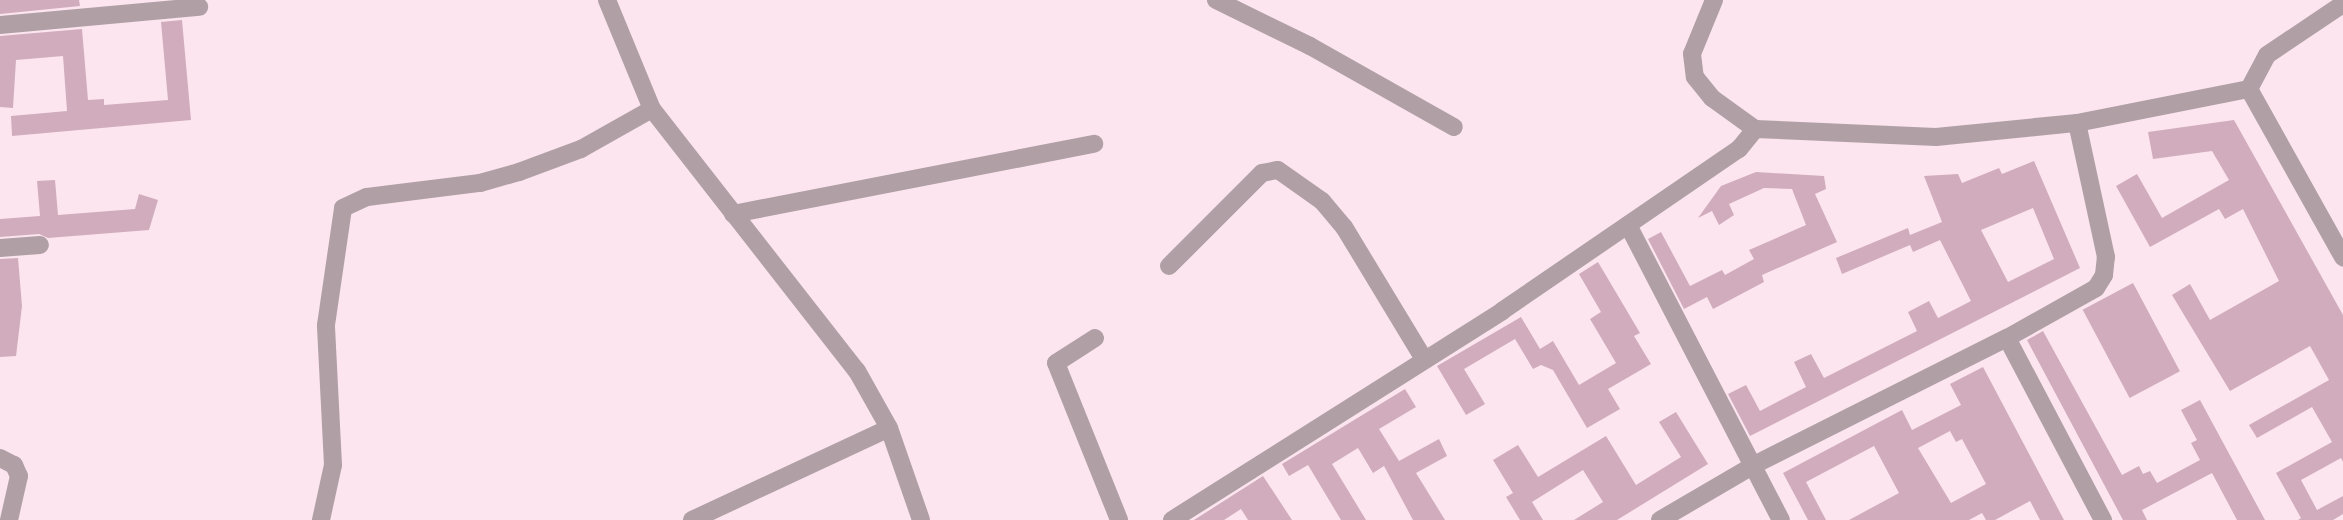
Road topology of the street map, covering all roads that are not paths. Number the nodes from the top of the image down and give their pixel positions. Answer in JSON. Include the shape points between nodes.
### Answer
{"nodes":[{"id":1,"x":607,"y":0,"type":"edge"},
{"id":2,"x":1216,"y":0,"type":"edge"},
{"id":3,"x":1714,"y":0,"type":"edge"},
{"id":4,"x":2343,"y":4,"type":"edge"},
{"id":5,"x":199,"y":8,"type":"dead end"},
{"id":6,"x":0,"y":25,"type":"edge"},
{"id":7,"x":2249,"y":89,"type":"junction"},
{"id":8,"x":652,"y":109,"type":"junction"},
{"id":9,"x":2077,"y":123,"type":"junction"},
{"id":10,"x":1454,"y":127,"type":"dead end"},
{"id":11,"x":1755,"y":129,"type":"junction"},
{"id":12,"x":1094,"y":144,"type":"dead end"},
{"id":13,"x":733,"y":214,"type":"junction"},
{"id":14,"x":1628,"y":225,"type":"junction"},
{"id":15,"x":40,"y":244,"type":"dead end"},
{"id":16,"x":0,"y":248,"type":"edge"},
{"id":17,"x":2343,"y":257,"type":"edge"},
{"id":18,"x":1169,"y":266,"type":"dead end"},
{"id":19,"x":1095,"y":338,"type":"dead end"},
{"id":20,"x":2007,"y":338,"type":"junction"},
{"id":21,"x":1424,"y":358,"type":"junction"},
{"id":22,"x":889,"y":428,"type":"junction"},
{"id":23,"x":0,"y":458,"type":"edge"},
{"id":24,"x":1754,"y":465,"type":"junction"},
{"id":25,"x":9,"y":520,"type":"edge"},
{"id":26,"x":321,"y":520,"type":"edge"},
{"id":27,"x":692,"y":520,"type":"edge"},
{"id":28,"x":921,"y":520,"type":"edge"},
{"id":29,"x":1119,"y":520,"type":"edge"},
{"id":30,"x":1172,"y":520,"type":"edge"},
{"id":31,"x":1660,"y":520,"type":"edge"},
{"id":32,"x":1781,"y":520,"type":"edge"},
{"id":33,"x":2103,"y":520,"type":"edge"}],
"edges":[{"from":1,"to":8,"type":"street"},
{"from":2,"to":10,"type":"street","via":[[1310,45]]},
{"from":3,"to":11,"type":"street","via":[[1692,54],[1695,78],[1712,98]]},
{"from":4,"to":7,"type":"street","via":[[2267,55]]},
{"from":5,"to":6,"type":"street"},
{"from":7,"to":9,"type":"street"},
{"from":7,"to":17,"type":"street"},
{"from":8,"to":13,"type":"street"},
{"from":8,"to":26,"type":"street","via":[[581,149],[519,172],[480,183],[367,197],[344,208],[326,325],[333,465]]},
{"from":9,"to":11,"type":"street","via":[[1936,137]]},
{"from":9,"to":20,"type":"street","via":[[2106,257],[2104,275],[2096,288]]},
{"from":11,"to":14,"type":"street","via":[[1738,149]]},
{"from":12,"to":13,"type":"street"},
{"from":13,"to":22,"type":"street","via":[[856,371]]},
{"from":14,"to":21,"type":"street","via":[[1502,311]]},
{"from":14,"to":24,"type":"street"},
{"from":15,"to":16,"type":"street"},
{"from":18,"to":21,"type":"street","via":[[1262,173],[1278,170],[1322,201],[1344,227]]},
{"from":19,"to":29,"type":"street","via":[[1056,363]]},
{"from":20,"to":24,"type":"street"},
{"from":20,"to":33,"type":"street"},
{"from":21,"to":30,"type":"street"},
{"from":22,"to":27,"type":"street"},
{"from":22,"to":28,"type":"street"},
{"from":23,"to":25,"type":"street","via":[[14,465],[19,476]]},
{"from":24,"to":31,"type":"street"},
{"from":24,"to":32,"type":"street"}]}
